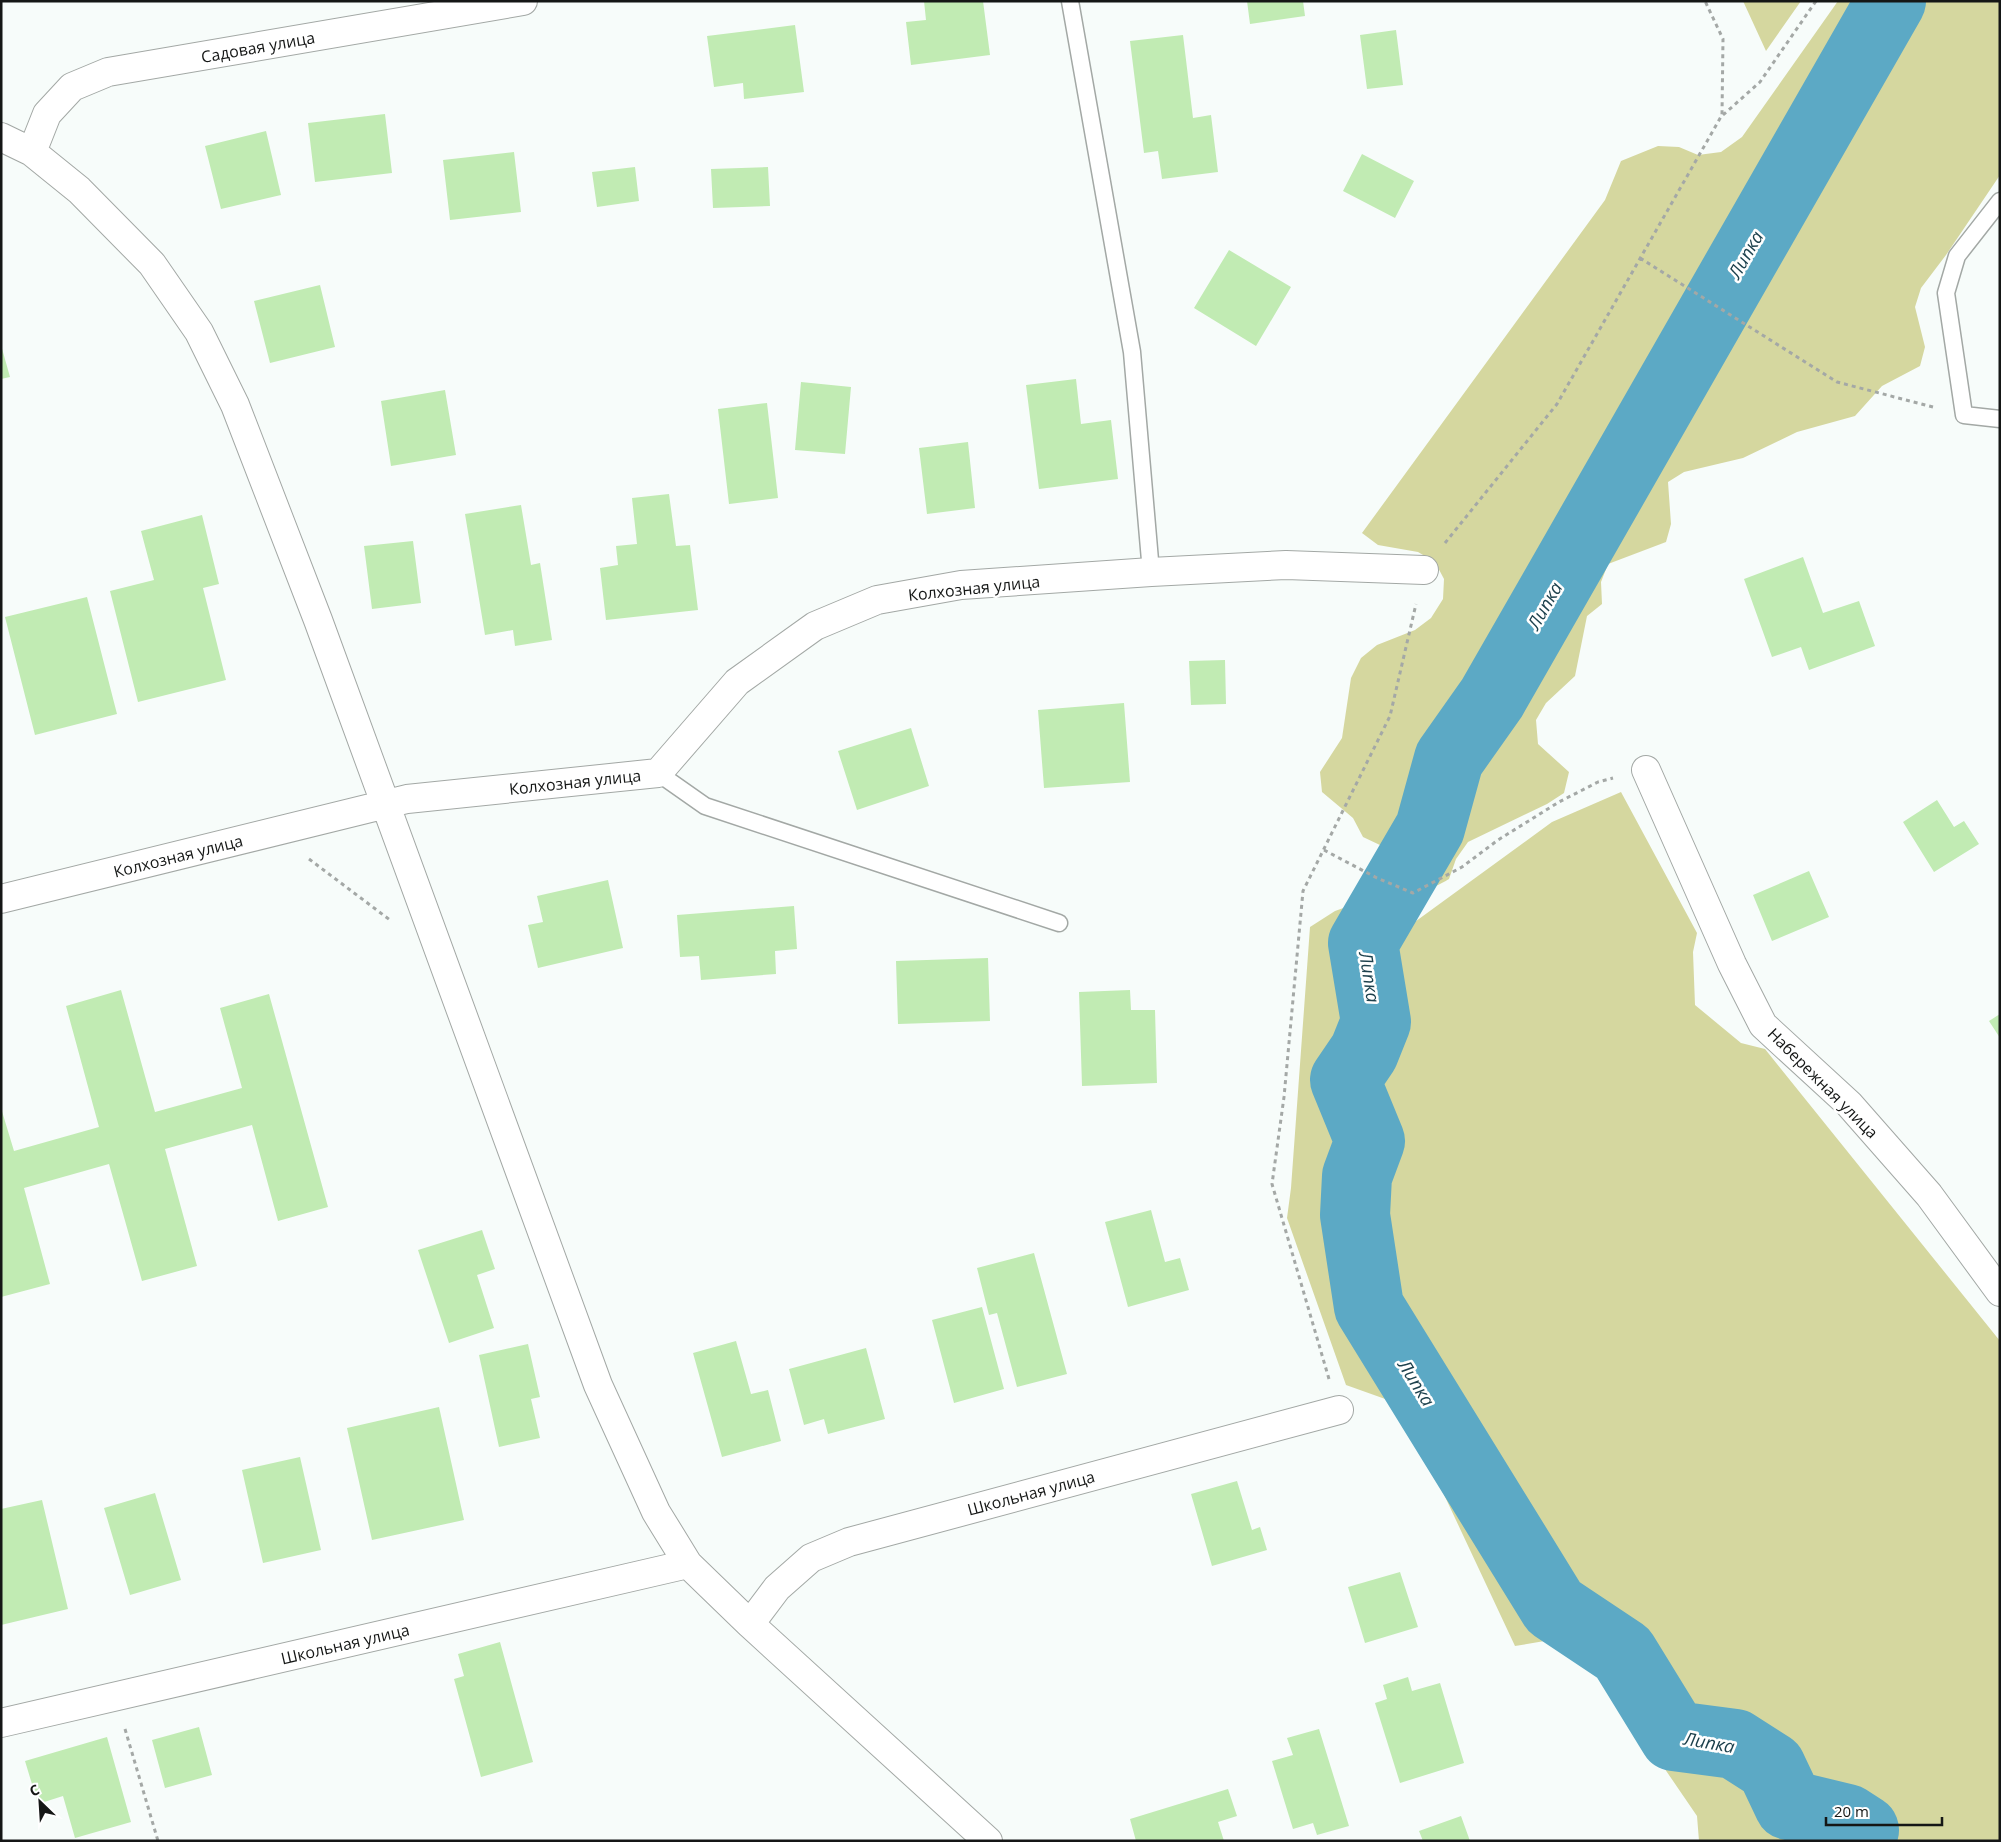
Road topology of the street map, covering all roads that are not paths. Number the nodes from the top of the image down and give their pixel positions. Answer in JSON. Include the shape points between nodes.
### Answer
{"nodes":[{"id":1,"x":523,"y":1,"type":"edge"},
{"id":2,"x":1070,"y":1,"type":"edge"},
{"id":3,"x":1,"y":137,"type":"edge"},
{"id":4,"x":32,"y":152,"type":"junction"},
{"id":5,"x":2000,"y":201,"type":"edge"},
{"id":6,"x":2000,"y":419,"type":"edge"},
{"id":7,"x":1424,"y":570,"type":"road end"},
{"id":8,"x":1151,"y":572,"type":"junction"},
{"id":9,"x":1646,"y":770,"type":"road end"},
{"id":10,"x":658,"y":773,"type":"junction"},
{"id":11,"x":385,"y":804,"type":"junction"},
{"id":12,"x":1,"y":899,"type":"edge"},
{"id":13,"x":1059,"y":923,"type":"dead end"},
{"id":14,"x":2000,"y":1292,"type":"edge"},
{"id":15,"x":1339,"y":1410,"type":"road end"},
{"id":16,"x":688,"y":1564,"type":"junction"},
{"id":17,"x":750,"y":1624,"type":"junction"},
{"id":18,"x":1,"y":1723,"type":"edge"},
{"id":19,"x":988,"y":1841,"type":"edge"}],
"edges":[{"from":1,"to":4,"type":"street","name":"Садовая улица","via":[[108,72],[72,87],[47,114]]},
{"from":2,"to":8,"type":"lane","via":[[1132,352]]},
{"from":3,"to":4,"type":"street"},
{"from":4,"to":11,"type":"street","via":[[90,200],[152,264],[199,332],[234,405]]},
{"from":5,"to":6,"type":"lane","via":[[1957,256],[1946,293],[1964,415]]},
{"from":7,"to":8,"type":"street","name":"Колхозная улица","via":[[1286,565]]},
{"from":8,"to":10,"type":"street","name":"Колхозная улица","via":[[961,585],[877,600],[814,626],[737,682]]},
{"from":9,"to":14,"type":"street","name":"Набережная улица","via":[[1732,964],[1764,1025],[1849,1104],[1929,1195]]},
{"from":10,"to":11,"type":"street","name":"Колхозная улица"},
{"from":10,"to":13,"type":"lane","via":[[705,806]]},
{"from":11,"to":12,"type":"street","name":"Колхозная улица"},
{"from":11,"to":16,"type":"street","via":[[598,1385],[656,1512]]},
{"from":15,"to":17,"type":"street","name":"Школьная улица","via":[[849,1542],[811,1558],[777,1588]]},
{"from":16,"to":17,"type":"street"},
{"from":16,"to":18,"type":"street","name":"Школьная улица"},
{"from":17,"to":19,"type":"street"}]}
